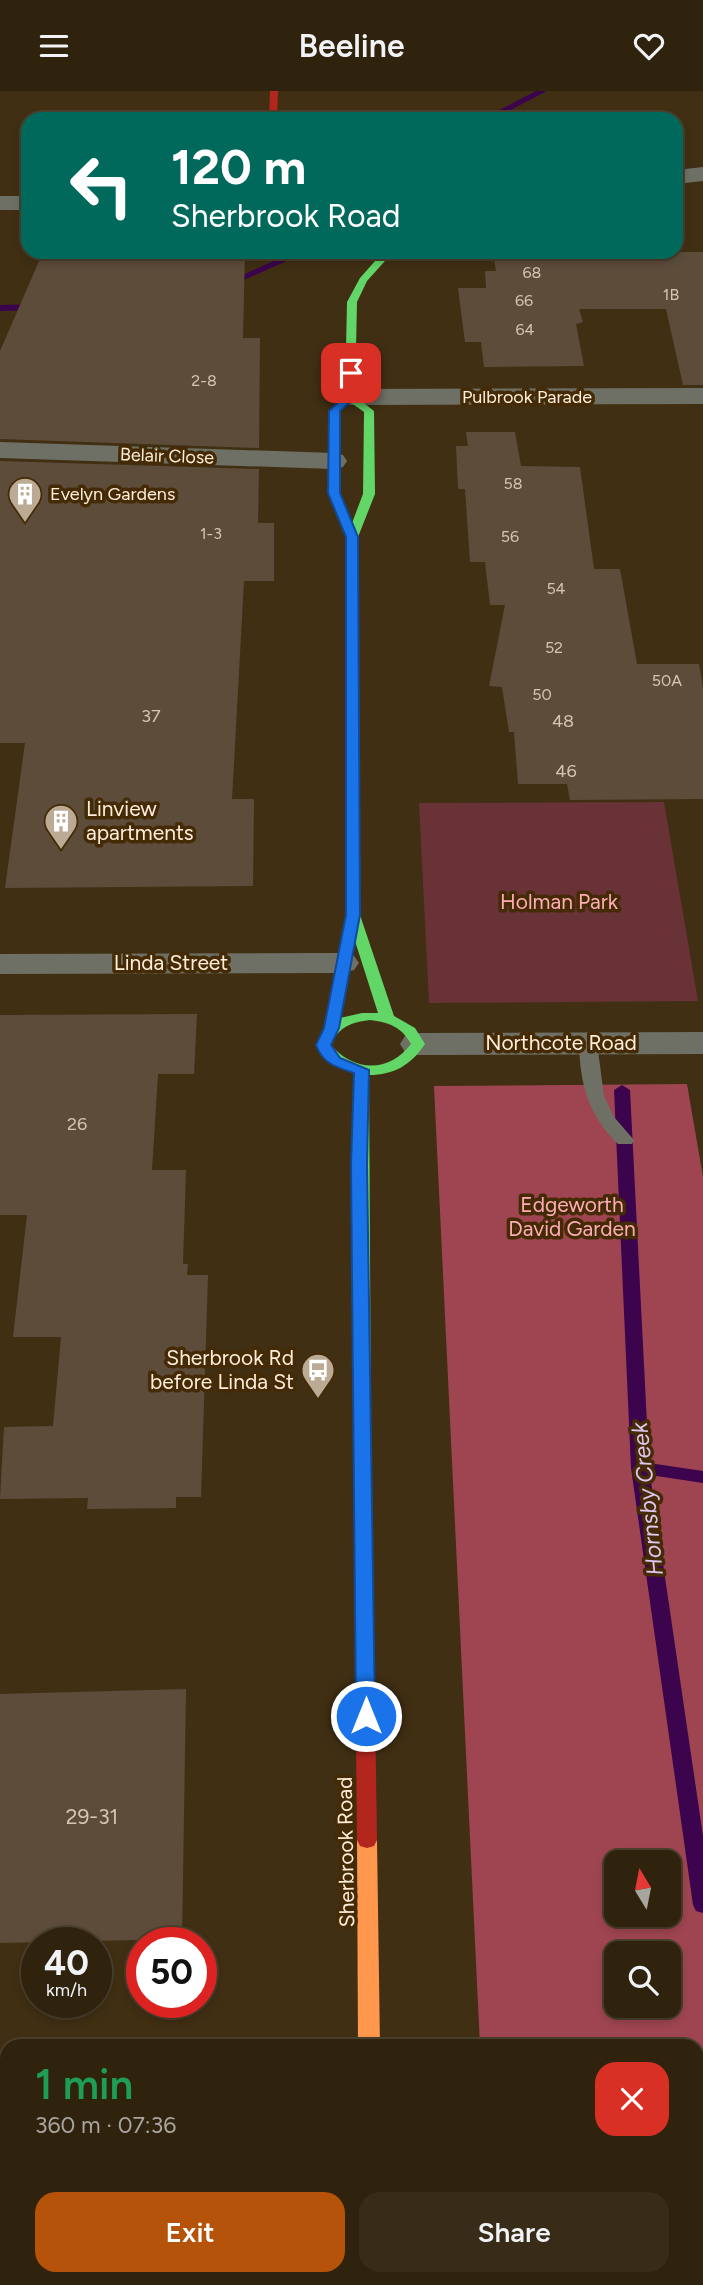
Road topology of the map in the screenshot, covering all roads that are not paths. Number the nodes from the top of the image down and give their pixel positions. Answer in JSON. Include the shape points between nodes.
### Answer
{"nodes":[{"id":1,"x":274,"y":91,"type":"edge"},
{"id":2,"x":273,"y":112,"type":"edge"},
{"id":3,"x":703,"y":174,"type":"edge"},
{"id":4,"x":683,"y":176,"type":"edge"},
{"id":5,"x":21,"y":203,"type":"edge"},
{"id":6,"x":0,"y":204,"type":"edge"},
{"id":7,"x":382,"y":259,"type":"edge"},
{"id":8,"x":703,"y":396,"type":"edge"},
{"id":9,"x":350,"y":397,"type":"junction"},
{"id":10,"x":0,"y":450,"type":"edge"},
{"id":11,"x":334,"y":461,"type":"junction"},
{"id":12,"x":352,"y":537,"type":"junction"},
{"id":13,"x":353,"y":915,"type":"junction"},
{"id":14,"x":342,"y":963,"type":"junction"},
{"id":15,"x":0,"y":964,"type":"edge"},
{"id":16,"x":387,"y":1018,"type":"junction"},
{"id":17,"x":331,"y":1028,"type":"junction"},
{"id":18,"x":588,"y":1043,"type":"junction"},
{"id":19,"x":703,"y":1043,"type":"edge"},
{"id":20,"x":418,"y":1044,"type":"junction"},
{"id":21,"x":361,"y":1070,"type":"junction"},
{"id":22,"x":625,"y":1140,"type":"dead end"},
{"id":23,"x":369,"y":2039,"type":"edge"}],
"edges":[{"from":1,"to":2,"type":"main road"},
{"from":3,"to":4,"type":"street"},
{"from":5,"to":6,"type":"street"},
{"from":7,"to":9,"type":"main road","via":[[352,302]]},
{"from":8,"to":9,"type":"street","name":"Pulbrook Parade"},
{"from":9,"to":11,"type":"main road","via":[[335,411]]},
{"from":9,"to":12,"type":"main road","via":[[369,411],[369,494]]},
{"from":10,"to":11,"type":"street","name":"Belair Close"},
{"from":11,"to":12,"type":"main road","via":[[334,493]]},
{"from":12,"to":13,"type":"main road"},
{"from":13,"to":14,"type":"main road"},
{"from":13,"to":16,"type":"main road"},
{"from":14,"to":15,"type":"street","name":"Linda Street"},
{"from":14,"to":17,"type":"main road"},
{"from":16,"to":17,"type":"main road","via":[[356,1018]]},
{"from":16,"to":20,"type":"main road","via":[[409,1028]]},
{"from":17,"to":21,"type":"main road","via":[[323,1045],[327,1054],[346,1067]]},
{"from":18,"to":19,"type":"street","name":"Northcote Road"},
{"from":18,"to":20,"type":"street","name":"Northcote Road"},
{"from":18,"to":22,"type":"lane","via":[[591,1091],[611,1128]]},
{"from":20,"to":21,"type":"main road","via":[[401,1065]]},
{"from":21,"to":23,"type":"main road","name":"Sherbrook Road"}]}
